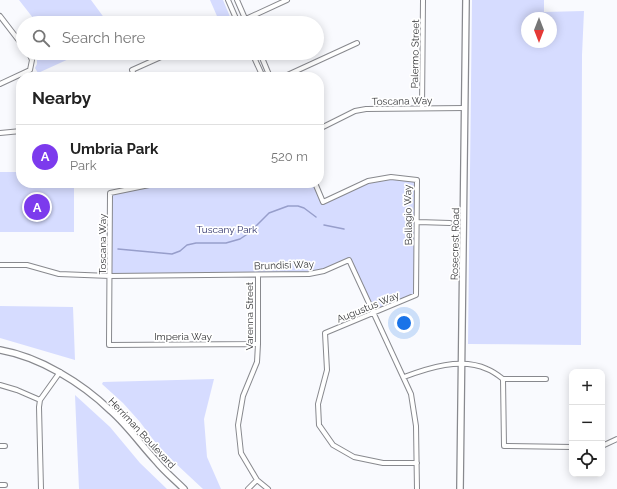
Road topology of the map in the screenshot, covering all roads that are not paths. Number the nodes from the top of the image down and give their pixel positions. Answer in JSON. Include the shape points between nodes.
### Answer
{"nodes":[{"id":1,"x":228,"y":0,"type":"edge"},
{"id":2,"x":237,"y":0,"type":"edge"},
{"id":3,"x":287,"y":0,"type":"edge"},
{"id":4,"x":423,"y":0,"type":"edge"},
{"id":5,"x":466,"y":0,"type":"edge"},
{"id":6,"x":0,"y":16,"type":"edge"},
{"id":7,"x":235,"y":16,"type":"edge"},
{"id":8,"x":244,"y":16,"type":"edge"},
{"id":9,"x":256,"y":16,"type":"edge"},
{"id":10,"x":16,"y":37,"type":"edge"},
{"id":11,"x":357,"y":43,"type":"dead end"},
{"id":12,"x":324,"y":58,"type":"edge"},
{"id":13,"x":32,"y":60,"type":"edge"},
{"id":14,"x":154,"y":60,"type":"edge"},
{"id":15,"x":255,"y":60,"type":"edge"},
{"id":16,"x":263,"y":60,"type":"edge"},
{"id":17,"x":320,"y":60,"type":"edge"},
{"id":18,"x":27,"y":72,"type":"edge"},
{"id":19,"x":133,"y":72,"type":"edge"},
{"id":20,"x":261,"y":72,"type":"edge"},
{"id":21,"x":268,"y":72,"type":"edge"},
{"id":22,"x":295,"y":72,"type":"edge"},
{"id":23,"x":16,"y":77,"type":"edge"},
{"id":24,"x":0,"y":84,"type":"edge"},
{"id":25,"x":422,"y":108,"type":"junction"},
{"id":26,"x":465,"y":108,"type":"junction"},
{"id":27,"x":324,"y":126,"type":"edge"},
{"id":28,"x":16,"y":131,"type":"edge"},
{"id":29,"x":0,"y":133,"type":"edge"},
{"id":30,"x":134,"y":188,"type":"edge"},
{"id":31,"x":317,"y":188,"type":"edge"},
{"id":32,"x":418,"y":222,"type":"junction"},
{"id":33,"x":450,"y":223,"type":"dead end"},
{"id":34,"x":0,"y":265,"type":"edge"},
{"id":35,"x":258,"y":275,"type":"junction"},
{"id":36,"x":110,"y":276,"type":"junction"},
{"id":37,"x":416,"y":295,"type":"joint"},
{"id":38,"x":374,"y":312,"type":"junction"},
{"id":39,"x":258,"y":344,"type":"junction"},
{"id":40,"x":109,"y":345,"type":"joint"},
{"id":41,"x":0,"y":350,"type":"edge"},
{"id":42,"x":462,"y":364,"type":"junction"},
{"id":43,"x":60,"y":372,"type":"junction"},
{"id":44,"x":404,"y":377,"type":"junction"},
{"id":45,"x":503,"y":379,"type":"junction"},
{"id":46,"x":546,"y":379,"type":"dead end"},
{"id":47,"x":0,"y":384,"type":"edge"},
{"id":48,"x":40,"y":400,"type":"junction"},
{"id":49,"x":616,"y":440,"type":"edge"},
{"id":50,"x":605,"y":445,"type":"edge"},
{"id":51,"x":0,"y":446,"type":"edge"},
{"id":52,"x":5,"y":446,"type":"dead end"},
{"id":53,"x":569,"y":447,"type":"edge"},
{"id":54,"x":617,"y":447,"type":"edge"},
{"id":55,"x":417,"y":463,"type":"junction"},
{"id":56,"x":257,"y":480,"type":"junction"},
{"id":57,"x":41,"y":489,"type":"edge"},
{"id":58,"x":184,"y":489,"type":"edge"},
{"id":59,"x":248,"y":489,"type":"edge"},
{"id":60,"x":268,"y":489,"type":"edge"},
{"id":61,"x":417,"y":489,"type":"edge"},
{"id":62,"x":460,"y":489,"type":"edge"}],
"edges":[{"from":1,"to":7,"type":"street"},
{"from":2,"to":8,"type":"street"},
{"from":3,"to":9,"type":"street"},
{"from":4,"to":25,"type":"street","name":"Palermo Street"},
{"from":5,"to":26,"type":"main road","name":"Rosecrest Road"},
{"from":6,"to":10,"type":"street"},
{"from":11,"to":12,"type":"street"},
{"from":13,"to":18,"type":"street","via":[[32,66]]},
{"from":14,"to":19,"type":"street","via":[[132,70]]},
{"from":15,"to":20,"type":"street"},
{"from":16,"to":21,"type":"street"},
{"from":17,"to":22,"type":"street"},
{"from":23,"to":24,"type":"street"},
{"from":25,"to":26,"type":"street","name":"Toscana Way"},
{"from":25,"to":27,"type":"street","name":"Toscana Way","via":[[355,111]]},
{"from":26,"to":42,"type":"main road","name":"Rosecrest Road"},
{"from":28,"to":29,"type":"street"},
{"from":30,"to":36,"type":"street","name":"Toscana Way","via":[[110,193]]},
{"from":31,"to":32,"type":"street","name":"Bellagio Way","via":[[323,202],[368,181],[391,177],[417,180]]},
{"from":32,"to":33,"type":"street"},
{"from":32,"to":37,"type":"street","name":"Bellagio Way"},
{"from":34,"to":36,"type":"street","name":"Brundisi Way","via":[[27,265],[59,274]]},
{"from":35,"to":36,"type":"street","name":"Brundisi Way"},
{"from":35,"to":38,"type":"street","name":"Brundisi Way","via":[[309,274],[324,271],[350,260]]},
{"from":35,"to":39,"type":"street","name":"Varenna Street"},
{"from":36,"to":40,"type":"street","name":"Toscana Way"},
{"from":37,"to":38,"type":"street","name":"Augustus Way"},
{"from":38,"to":44,"type":"street","name":"Brundisi Way"},
{"from":38,"to":55,"type":"street","name":"Augustus Way","via":[[325,333],[327,370],[318,404],[319,425],[333,445],[354,457],[383,463]]},
{"from":39,"to":40,"type":"street","name":"Imperia Way"},
{"from":39,"to":56,"type":"street","name":"Varenna Street","via":[[257,362],[243,396],[238,425],[240,453]]},
{"from":41,"to":43,"type":"main road","name":"Herriman Boulevard","via":[[15,353]]},
{"from":42,"to":44,"type":"street","via":[[425,369]]},
{"from":42,"to":45,"type":"street","via":[[477,365]]},
{"from":42,"to":62,"type":"main road","name":"Rosecrest Road"},
{"from":43,"to":48,"type":"street"},
{"from":43,"to":58,"type":"main road","name":"Herriman Boulevard","via":[[91,392],[113,412],[157,463]]},
{"from":44,"to":55,"type":"street","name":"Brundisi Way","via":[[411,394],[416,426]]},
{"from":45,"to":46,"type":"street"},
{"from":45,"to":53,"type":"street","via":[[504,446]]},
{"from":47,"to":48,"type":"street"},
{"from":48,"to":57,"type":"street"},
{"from":49,"to":50,"type":"street"},
{"from":49,"to":54,"type":"street"},
{"from":51,"to":52,"type":"street"},
{"from":55,"to":61,"type":"street","name":"Brundisi Way"},
{"from":56,"to":59,"type":"street"},
{"from":56,"to":60,"type":"street","name":"Varenna Street"}]}
